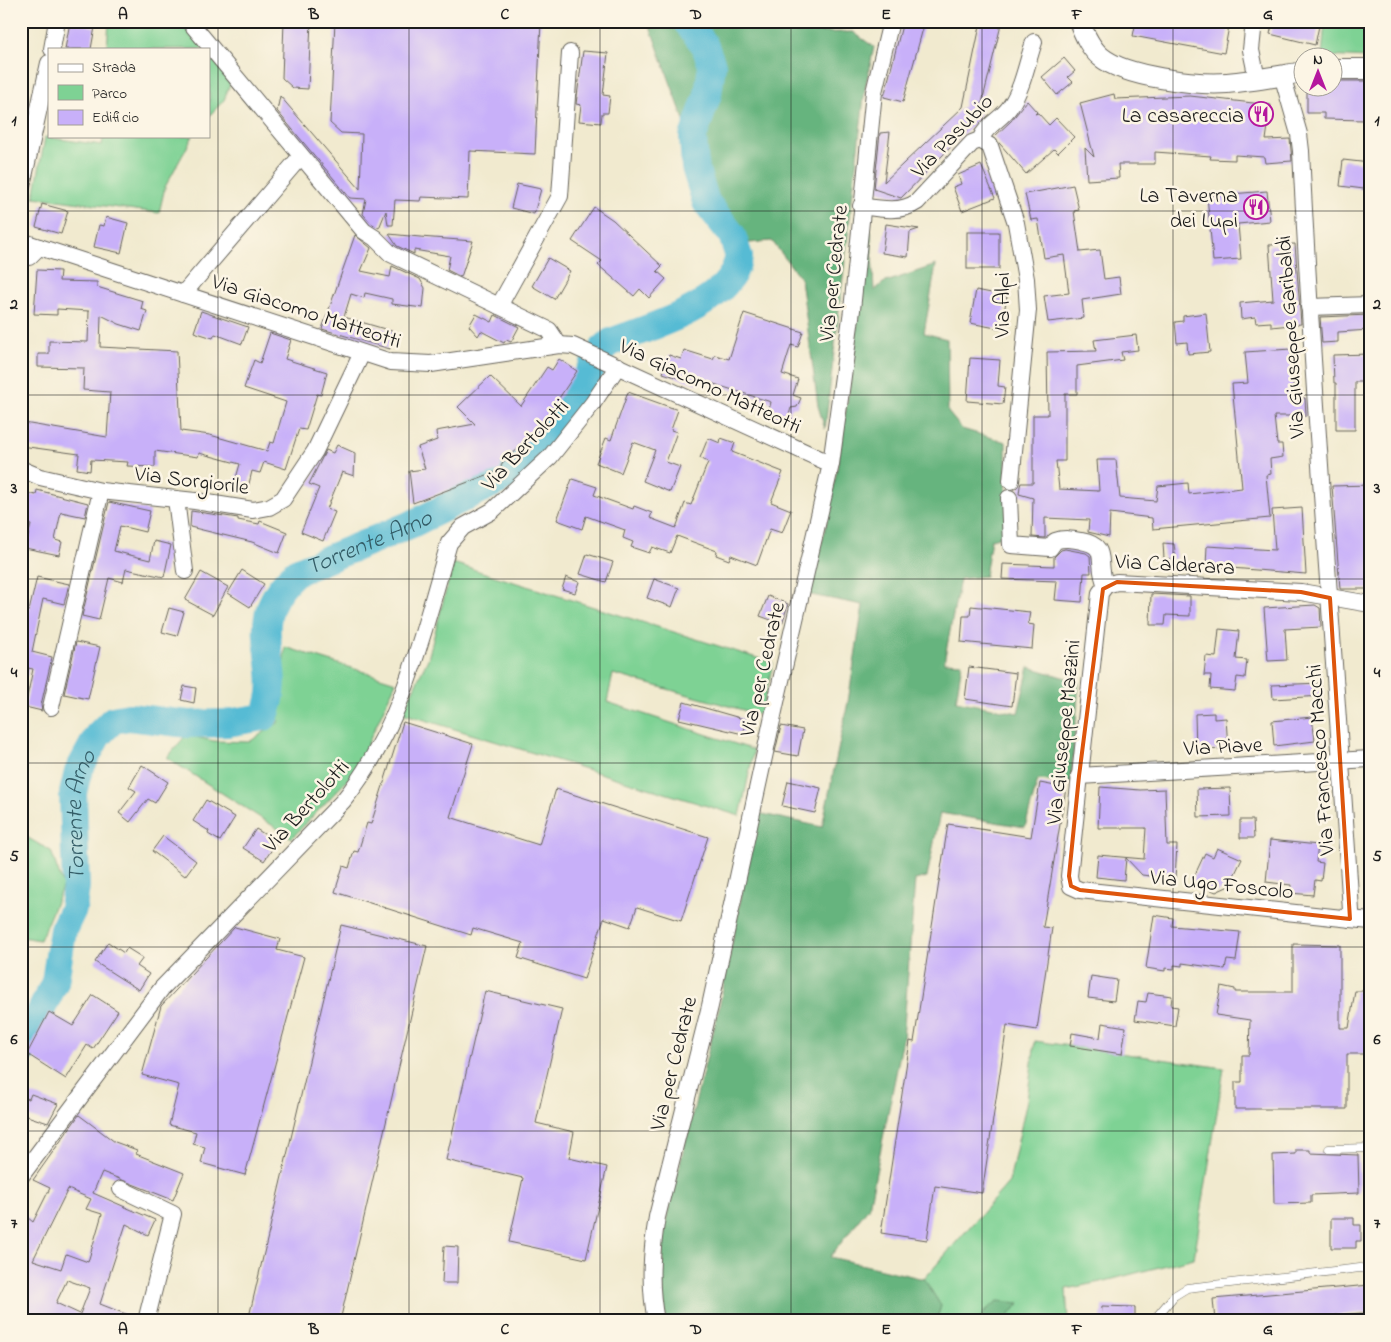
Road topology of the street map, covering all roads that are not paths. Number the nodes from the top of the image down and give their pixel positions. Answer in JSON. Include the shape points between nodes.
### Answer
{"nodes":[{"id":1,"x":57,"y":21,"type":"edge"},
{"id":2,"x":189,"y":21,"type":"edge"},
{"id":3,"x":891,"y":21,"type":"edge"},
{"id":4,"x":1079,"y":21,"type":"edge"},
{"id":5,"x":1254,"y":21,"type":"edge"},
{"id":6,"x":1034,"y":42,"type":"dead end"},
{"id":7,"x":52,"y":48,"type":"edge"},
{"id":8,"x":570,"y":53,"type":"dead end"},
{"id":9,"x":48,"y":68,"type":"edge"},
{"id":10,"x":1344,"y":69,"type":"edge"},
{"id":11,"x":1370,"y":69,"type":"edge"},
{"id":12,"x":1294,"y":73,"type":"edge"},
{"id":13,"x":1282,"y":75,"type":"junction"},
{"id":14,"x":1257,"y":79,"type":"junction"},
{"id":15,"x":980,"y":140,"type":"junction"},
{"id":16,"x":301,"y":156,"type":"junction"},
{"id":17,"x":21,"y":190,"type":"edge"},
{"id":18,"x":861,"y":206,"type":"junction"},
{"id":19,"x":21,"y":241,"type":"edge"},
{"id":20,"x":39,"y":247,"type":"junction"},
{"id":21,"x":21,"y":257,"type":"edge"},
{"id":22,"x":183,"y":294,"type":"junction"},
{"id":23,"x":1370,"y":305,"type":"edge"},
{"id":24,"x":500,"y":306,"type":"junction"},
{"id":25,"x":1309,"y":307,"type":"junction"},
{"id":26,"x":559,"y":345,"type":"junction"},
{"id":27,"x":362,"y":353,"type":"junction"},
{"id":28,"x":614,"y":364,"type":"junction"},
{"id":29,"x":832,"y":464,"type":"junction"},
{"id":30,"x":21,"y":469,"type":"edge"},
{"id":31,"x":1011,"y":481,"type":"dead end"},
{"id":32,"x":101,"y":491,"type":"junction"},
{"id":33,"x":1009,"y":498,"type":"dead end"},
{"id":34,"x":176,"y":499,"type":"junction"},
{"id":35,"x":185,"y":571,"type":"dead end"},
{"id":36,"x":1106,"y":585,"type":"junction"},
{"id":37,"x":1330,"y":598,"type":"junction"},
{"id":38,"x":1370,"y":604,"type":"edge"},
{"id":39,"x":50,"y":707,"type":"dead end"},
{"id":40,"x":1370,"y":759,"type":"edge"},
{"id":41,"x":1342,"y":761,"type":"junction"},
{"id":42,"x":1079,"y":776,"type":"junction"},
{"id":43,"x":1071,"y":886,"type":"joint"},
{"id":44,"x":1350,"y":919,"type":"junction"},
{"id":45,"x":1370,"y":921,"type":"edge"},
{"id":46,"x":1370,"y":1148,"type":"edge"},
{"id":47,"x":1329,"y":1149,"type":"dead end"},
{"id":48,"x":21,"y":1176,"type":"edge"},
{"id":49,"x":121,"y":1189,"type":"dead end"},
{"id":50,"x":1370,"y":1270,"type":"edge"},
{"id":51,"x":146,"y":1321,"type":"edge"},
{"id":52,"x":656,"y":1321,"type":"edge"},
{"id":53,"x":1153,"y":1321,"type":"edge"}],
"edges":[{"from":1,"to":7,"type":"street"},
{"from":2,"to":16,"type":"street"},
{"from":3,"to":18,"type":"street","name":"Via per Cedrate","via":[[874,92]]},
{"from":4,"to":14,"type":"street","via":[[1100,56],[1130,72],[1225,83]]},
{"from":5,"to":14,"type":"street","via":[[1251,50]]},
{"from":6,"to":15,"type":"street","name":"Via Pasubio","via":[[1010,107],[983,131]]},
{"from":8,"to":24,"type":"street","via":[[560,196]]},
{"from":9,"to":17,"type":"street"},
{"from":10,"to":11,"type":"street"},
{"from":12,"to":13,"type":"street"},
{"from":13,"to":14,"type":"street"},
{"from":13,"to":25,"type":"street","name":"Via Giuseppe Garibaldi","via":[[1301,151]]},
{"from":15,"to":18,"type":"street","name":"Via Pasubio","via":[[972,143],[918,202],[908,208]]},
{"from":15,"to":31,"type":"street","name":"Via Alpi","via":[[990,146],[1016,223],[1026,279],[1028,310]]},
{"from":16,"to":22,"type":"street"},
{"from":16,"to":24,"type":"street","via":[[352,220],[391,254]]},
{"from":18,"to":29,"type":"street","name":"Via per Cedrate","via":[[852,310]]},
{"from":19,"to":20,"type":"street","name":"Via Giacomo Matteotti"},
{"from":20,"to":21,"type":"street","via":[[29,257]]},
{"from":20,"to":22,"type":"street","name":"Via Giacomo Matteotti"},
{"from":22,"to":27,"type":"street","name":"Via Giacomo Matteotti"},
{"from":23,"to":25,"type":"street"},
{"from":24,"to":26,"type":"street","via":[[550,330]]},
{"from":25,"to":37,"type":"street","name":"Via Giuseppe Garibaldi"},
{"from":26,"to":27,"type":"street","name":"Via Giacomo Matteotti","via":[[431,364],[391,362]]},
{"from":26,"to":28,"type":"street","name":"Via Giacomo Matteotti","via":[[584,350]]},
{"from":27,"to":34,"type":"street","name":"Via Sorgiorile","via":[[315,451],[283,498],[268,507],[253,510]]},
{"from":28,"to":29,"type":"street","name":"Via Giacomo Matteotti"},
{"from":28,"to":48,"type":"street","name":"Via Bertolotti","via":[[593,403],[550,457],[492,511],[464,527],[449,544],[411,672],[370,765],[358,783],[162,988]]},
{"from":29,"to":52,"type":"street","name":"Via per Cedrate","via":[[710,1006],[657,1217],[650,1281]]},
{"from":30,"to":32,"type":"street","name":"Via Sorgiorile","via":[[40,477]]},
{"from":32,"to":34,"type":"street","name":"Via Sorgiorile"},
{"from":32,"to":39,"type":"street"},
{"from":33,"to":36,"type":"street","name":"Via Calderara","via":[[1011,545],[1050,548],[1054,541],[1064,538],[1094,543],[1100,550],[1101,576]]},
{"from":34,"to":35,"type":"street"},
{"from":36,"to":37,"type":"street","name":"Via Calderara","via":[[1117,582],[1291,591]]},
{"from":36,"to":42,"type":"street","name":"Via Giuseppe Mazzini","via":[[1100,593]]},
{"from":37,"to":38,"type":"street"},
{"from":37,"to":41,"type":"street","name":"Via Francesco Macchi"},
{"from":40,"to":41,"type":"street","name":"Via Piave"},
{"from":41,"to":42,"type":"street","name":"Via Piave"},
{"from":41,"to":44,"type":"street","name":"Via Francesco Macchi"},
{"from":42,"to":43,"type":"street","name":"Via Giuseppe Mazzini","via":[[1069,876]]},
{"from":43,"to":44,"type":"street","name":"Via Ugo Foscolo","via":[[1080,890]]},
{"from":44,"to":45,"type":"street","name":"Via Ugo Foscolo"},
{"from":46,"to":47,"type":"lane"},
{"from":49,"to":51,"type":"street","via":[[173,1214]]},
{"from":50,"to":53,"type":"lane","via":[[1360,1268],[1187,1288],[1174,1296]]}]}
